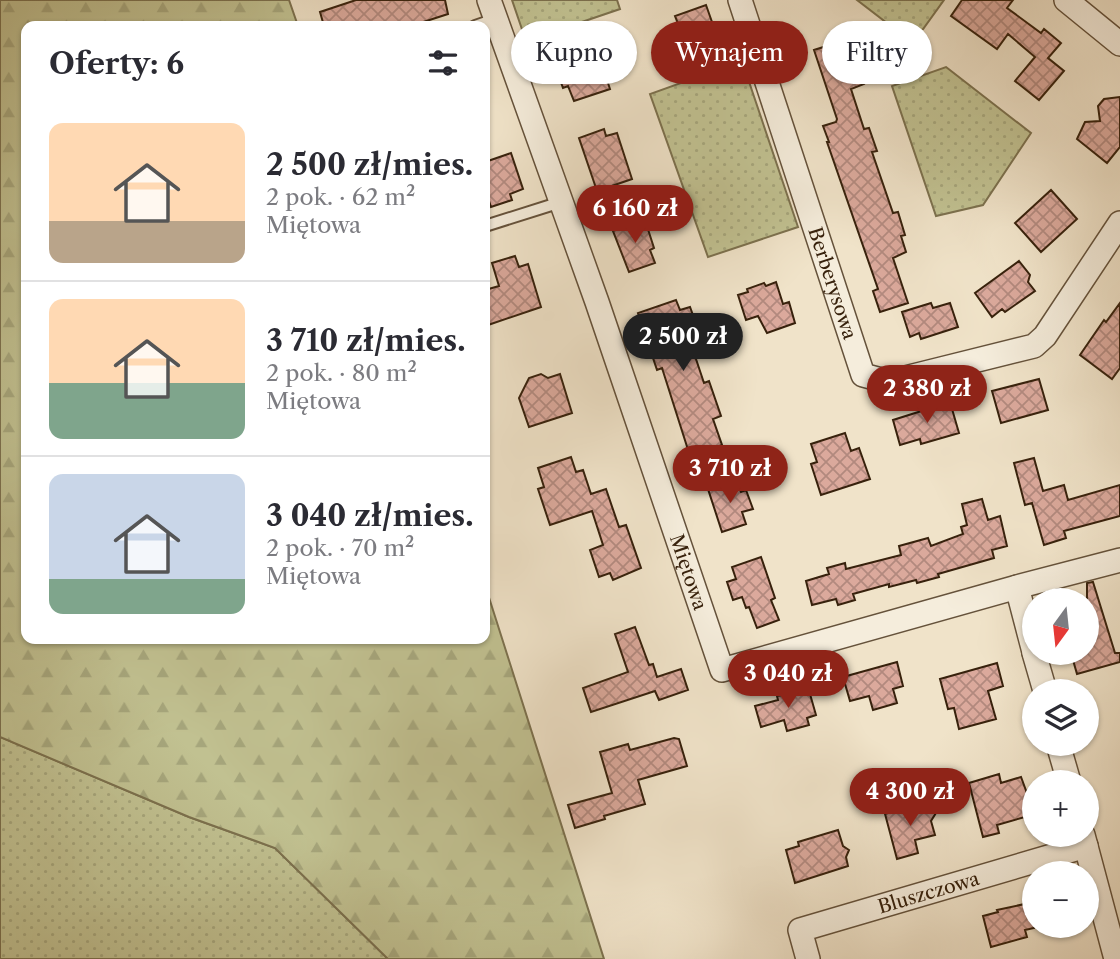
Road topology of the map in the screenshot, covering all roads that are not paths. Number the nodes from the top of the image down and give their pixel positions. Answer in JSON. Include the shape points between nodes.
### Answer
{"nodes":[{"id":1,"x":740,"y":0,"type":"edge"},
{"id":2,"x":1066,"y":0,"type":"edge"},
{"id":3,"x":490,"y":25,"type":"edge"},
{"id":4,"x":1120,"y":44,"type":"edge"},
{"id":5,"x":561,"y":202,"type":"junction"},
{"id":6,"x":1120,"y":223,"type":"edge"},
{"id":7,"x":490,"y":224,"type":"edge"},
{"id":8,"x":1120,"y":560,"type":"edge"},
{"id":9,"x":1017,"y":587,"type":"junction"},
{"id":10,"x":1022,"y":606,"type":"edge"},
{"id":11,"x":1062,"y":847,"type":"edge"},
{"id":12,"x":1086,"y":847,"type":"edge"},
{"id":13,"x":808,"y":959,"type":"edge"},
{"id":14,"x":1116,"y":959,"type":"edge"}],
"edges":[{"from":1,"to":6,"type":"street","name":"Berberysowa","via":[[863,375],[889,382],[1034,346]]},
{"from":2,"to":4,"type":"street"},
{"from":3,"to":5,"type":"street","name":"Miętowa"},
{"from":5,"to":7,"type":"lane"},
{"from":5,"to":9,"type":"street","name":"Miętowa","via":[[722,670]]},
{"from":8,"to":9,"type":"street"},
{"from":9,"to":10,"type":"street"},
{"from":11,"to":13,"type":"street","name":"Bluszczowa","via":[[800,930]]},
{"from":12,"to":14,"type":"street"}]}
